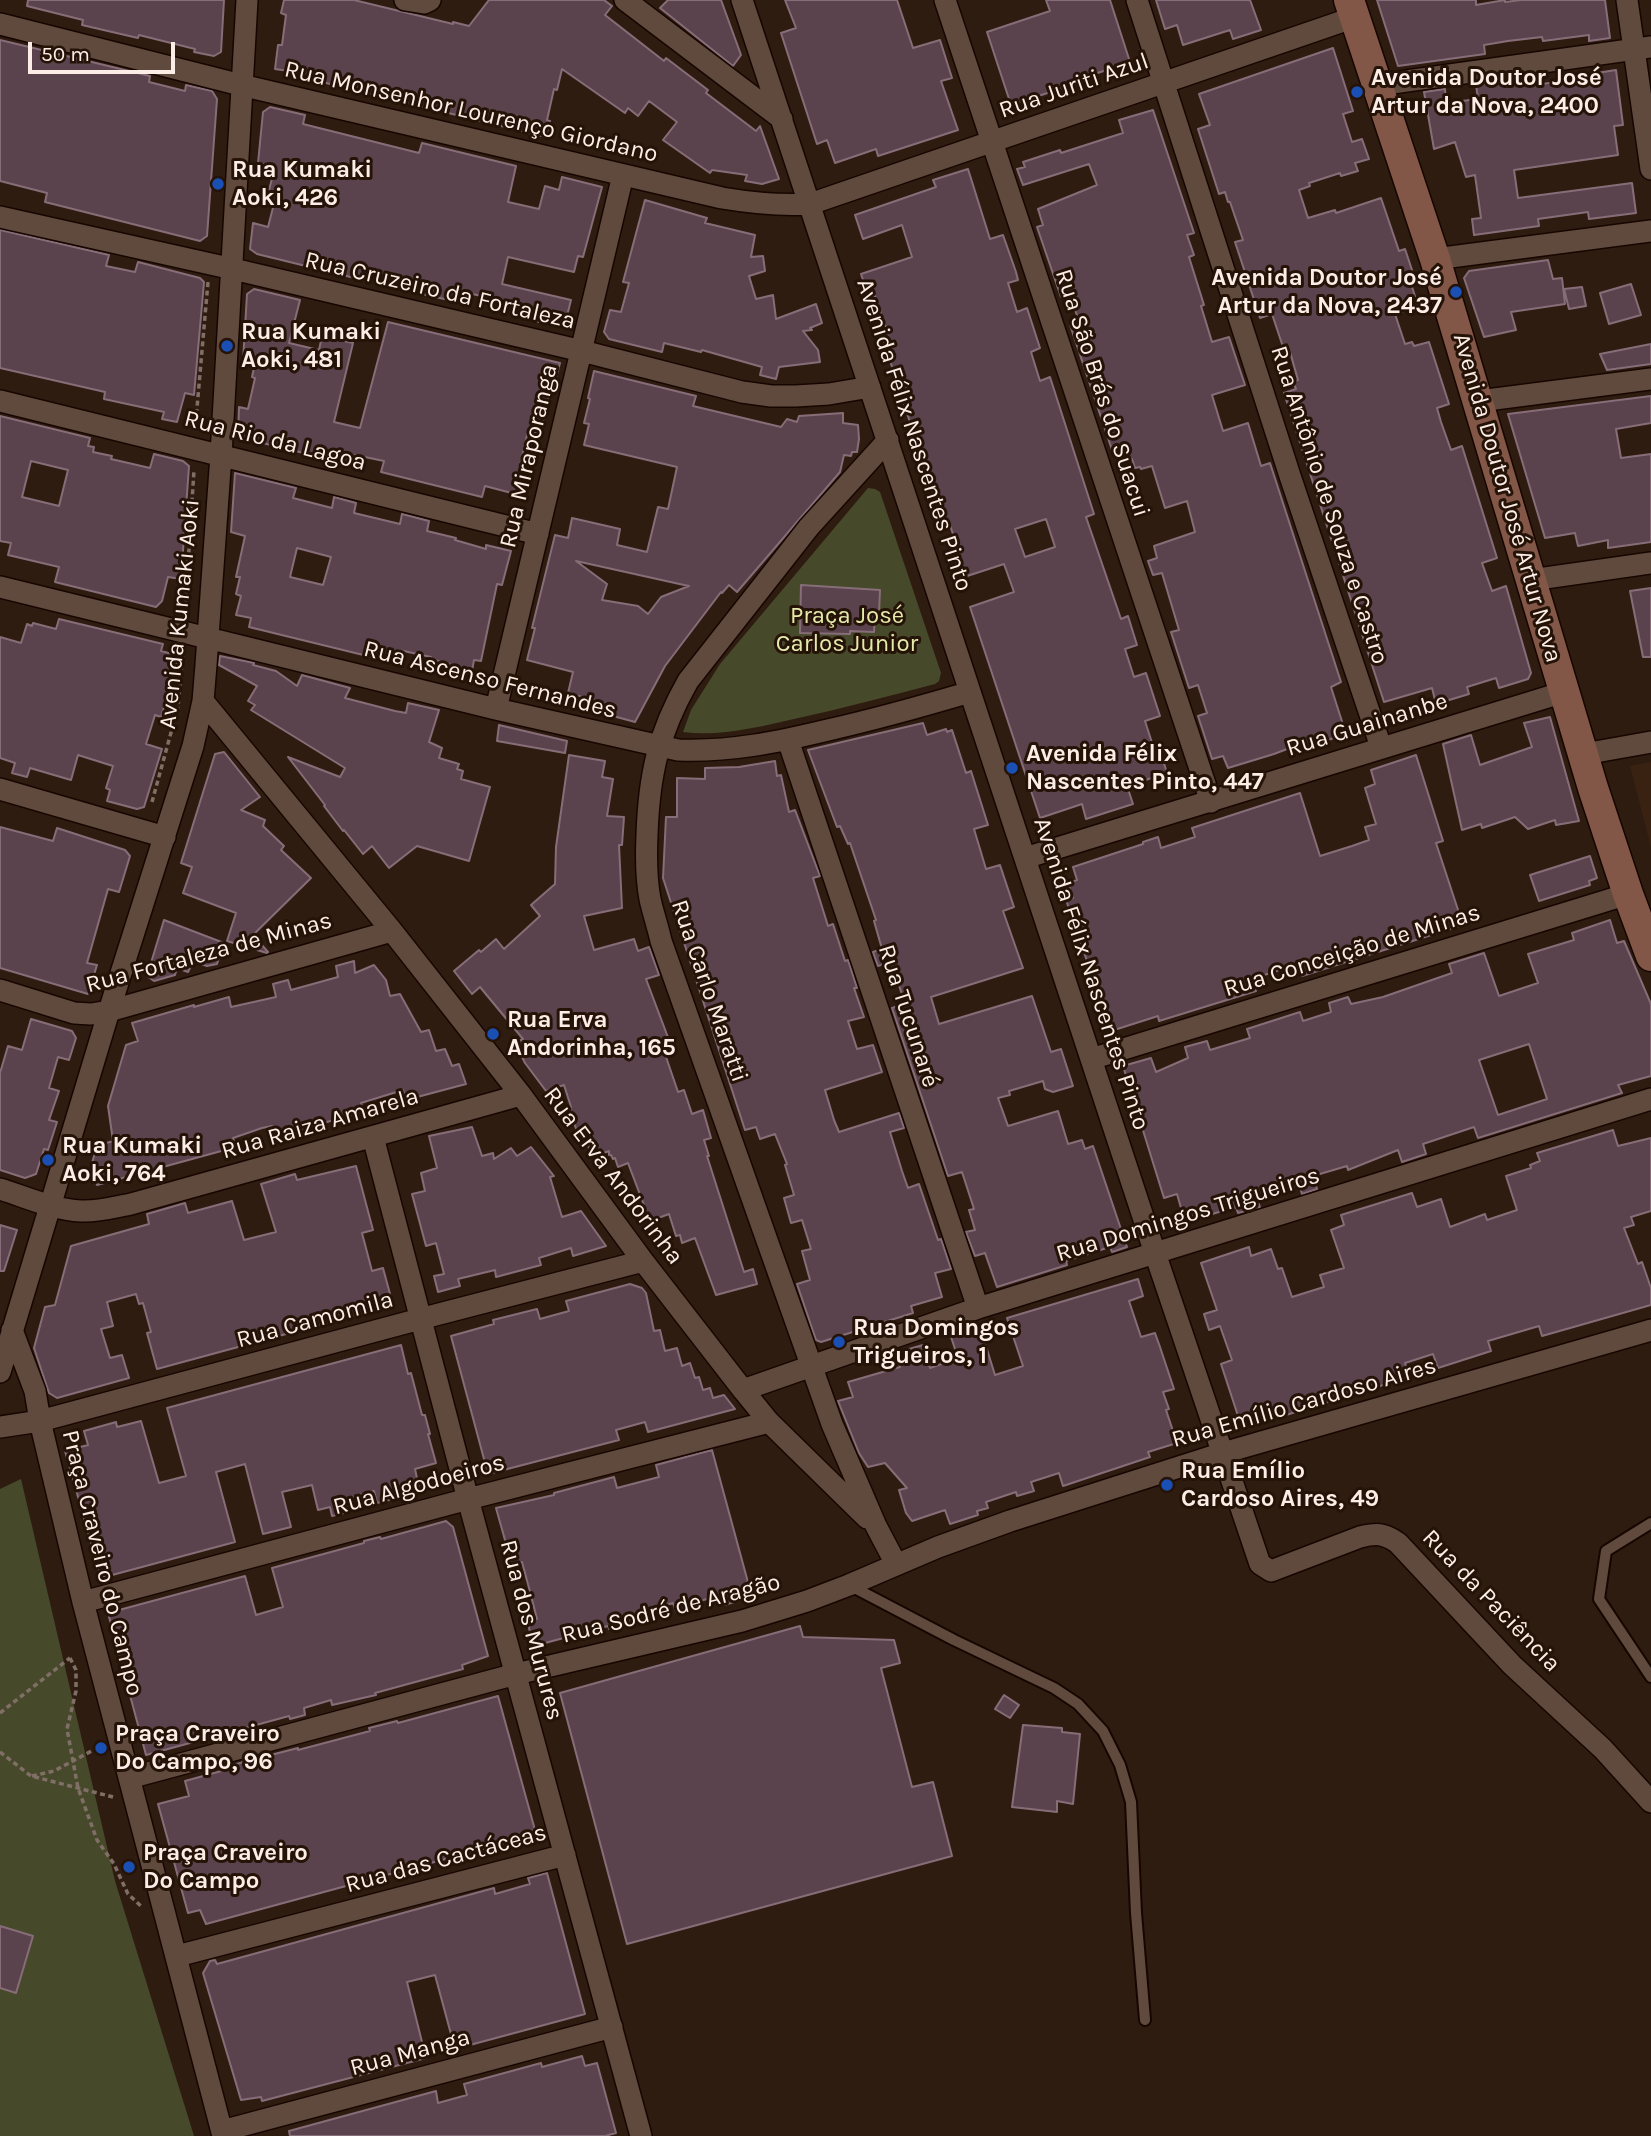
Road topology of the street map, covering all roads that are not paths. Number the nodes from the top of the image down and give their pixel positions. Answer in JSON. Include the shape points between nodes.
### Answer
{"nodes":[{"id":1,"x":247,"y":0,"type":"edge"},
{"id":2,"x":405,"y":0,"type":"edge"},
{"id":3,"x":430,"y":0,"type":"edge"},
{"id":4,"x":625,"y":0,"type":"edge"},
{"id":5,"x":742,"y":0,"type":"edge"},
{"id":6,"x":944,"y":0,"type":"edge"},
{"id":7,"x":1137,"y":0,"type":"edge"},
{"id":8,"x":1627,"y":0,"type":"edge"},
{"id":9,"x":1352,"y":8,"type":"edge"},
{"id":10,"x":0,"y":24,"type":"edge"},
{"id":11,"x":1642,"y":48,"type":"edge"},
{"id":12,"x":1164,"y":82,"type":"junction"},
{"id":13,"x":242,"y":85,"type":"junction"},
{"id":14,"x":1378,"y":86,"type":"junction"},
{"id":15,"x":782,"y":119,"type":"junction"},
{"id":16,"x":991,"y":142,"type":"junction"},
{"id":17,"x":1651,"y":169,"type":"edge"},
{"id":18,"x":623,"y":175,"type":"junction"},
{"id":19,"x":810,"y":205,"type":"junction"},
{"id":20,"x":0,"y":217,"type":"edge"},
{"id":21,"x":1651,"y":230,"type":"edge"},
{"id":22,"x":1435,"y":259,"type":"junction"},
{"id":23,"x":233,"y":269,"type":"junction"},
{"id":24,"x":582,"y":351,"type":"junction"},
{"id":25,"x":1651,"y":379,"type":"edge"},
{"id":26,"x":870,"y":387,"type":"junction"},
{"id":27,"x":0,"y":401,"type":"edge"},
{"id":28,"x":1479,"y":401,"type":"junction"},
{"id":29,"x":888,"y":440,"type":"junction"},
{"id":30,"x":221,"y":455,"type":"junction"},
{"id":31,"x":538,"y":534,"type":"junction"},
{"id":32,"x":1651,"y":563,"type":"edge"},
{"id":33,"x":1531,"y":580,"type":"junction"},
{"id":34,"x":0,"y":587,"type":"edge"},
{"id":35,"x":208,"y":638,"type":"junction"},
{"id":36,"x":970,"y":692,"type":"junction"},
{"id":37,"x":1564,"y":692,"type":"junction"},
{"id":38,"x":203,"y":701,"type":"junction"},
{"id":39,"x":496,"y":709,"type":"junction"},
{"id":40,"x":788,"y":740,"type":"junction"},
{"id":41,"x":1651,"y":742,"type":"edge"},
{"id":42,"x":658,"y":747,"type":"junction"},
{"id":43,"x":1381,"y":747,"type":"junction"},
{"id":44,"x":1584,"y":754,"type":"junction"},
{"id":45,"x":0,"y":789,"type":"edge"},
{"id":46,"x":1211,"y":802,"type":"junction"},
{"id":47,"x":165,"y":837,"type":"junction"},
{"id":48,"x":1025,"y":858,"type":"junction"},
{"id":49,"x":1628,"y":894,"type":"junction"},
{"id":50,"x":392,"y":931,"type":"junction"},
{"id":51,"x":1651,"y":956,"type":"edge"},
{"id":52,"x":0,"y":990,"type":"edge"},
{"id":53,"x":108,"y":1011,"type":"junction"},
{"id":54,"x":1091,"y":1059,"type":"junction"},
{"id":55,"x":521,"y":1096,"type":"junction"},
{"id":56,"x":1651,"y":1099,"type":"edge"},
{"id":57,"x":373,"y":1137,"type":"junction"},
{"id":58,"x":0,"y":1189,"type":"edge"},
{"id":59,"x":50,"y":1204,"type":"junction"},
{"id":60,"x":1156,"y":1253,"type":"junction"},
{"id":61,"x":643,"y":1261,"type":"junction"},
{"id":62,"x":978,"y":1308,"type":"junction"},
{"id":63,"x":420,"y":1319,"type":"junction"},
{"id":64,"x":1651,"y":1329,"type":"edge"},
{"id":65,"x":12,"y":1330,"type":"junction"},
{"id":66,"x":813,"y":1367,"type":"junction"},
{"id":67,"x":0,"y":1372,"type":"edge"},
{"id":68,"x":743,"y":1390,"type":"junction"},
{"id":69,"x":40,"y":1421,"type":"junction"},
{"id":70,"x":769,"y":1422,"type":"junction"},
{"id":71,"x":0,"y":1427,"type":"edge"},
{"id":72,"x":1223,"y":1453,"type":"junction"},
{"id":73,"x":468,"y":1499,"type":"junction"},
{"id":74,"x":1651,"y":1523,"type":"edge"},
{"id":75,"x":876,"y":1526,"type":"junction"},
{"id":76,"x":896,"y":1564,"type":"junction"},
{"id":77,"x":1261,"y":1564,"type":"joint"},
{"id":78,"x":849,"y":1585,"type":"junction"},
{"id":79,"x":83,"y":1602,"type":"junction"},
{"id":80,"x":516,"y":1674,"type":"junction"},
{"id":81,"x":1651,"y":1678,"type":"edge"},
{"id":82,"x":129,"y":1778,"type":"junction"},
{"id":83,"x":1651,"y":1802,"type":"edge"},
{"id":84,"x":565,"y":1855,"type":"junction"},
{"id":85,"x":177,"y":1956,"type":"junction"},
{"id":86,"x":1145,"y":2020,"type":"dead end"},
{"id":87,"x":612,"y":2026,"type":"junction"},
{"id":88,"x":222,"y":2133,"type":"edge"},
{"id":89,"x":641,"y":2136,"type":"edge"}],
"edges":[{"from":1,"to":13,"type":"street","name":"Avenida Kumaki Aoki"},
{"from":2,"to":3,"type":"street"},
{"from":4,"to":15,"type":"street"},
{"from":5,"to":15,"type":"street","name":"Avenida Félix Nascentes Pinto"},
{"from":6,"to":16,"type":"street","name":"Rua São Brás do Suacui"},
{"from":7,"to":12,"type":"street","name":"Rua Antônio de Souza e Castro"},
{"from":8,"to":11,"type":"street"},
{"from":9,"to":12,"type":"street","name":"Rua Juriti Azul"},
{"from":9,"to":14,"type":"main road","name":"Avenida Doutor José Artur Nova"},
{"from":10,"to":13,"type":"street","name":"Rua Monsenhor Lourenço Giordano"},
{"from":11,"to":14,"type":"street"},
{"from":11,"to":17,"type":"street"},
{"from":12,"to":16,"type":"street","name":"Rua Juriti Azul"},
{"from":12,"to":43,"type":"street","name":"Rua Antônio de Souza e Castro"},
{"from":13,"to":18,"type":"street","name":"Rua Monsenhor Lourenço Giordano"},
{"from":13,"to":23,"type":"street","name":"Avenida Kumaki Aoki"},
{"from":14,"to":22,"type":"main road","name":"Avenida Doutor José Artur Nova"},
{"from":15,"to":19,"type":"street","name":"Avenida Félix Nascentes Pinto"},
{"from":16,"to":19,"type":"street","name":"Rua Juriti Azul"},
{"from":16,"to":46,"type":"street","name":"Rua São Brás do Suacui"},
{"from":18,"to":19,"type":"street","name":"Rua Monsenhor Lourenço Giordano","via":[[722,198]]},
{"from":18,"to":24,"type":"street","name":"Rua Miraporanga"},
{"from":19,"to":26,"type":"street","name":"Avenida Félix Nascentes Pinto"},
{"from":20,"to":23,"type":"street","name":"Rua Cruzeiro da Fortaleza"},
{"from":21,"to":22,"type":"street"},
{"from":22,"to":28,"type":"main road","name":"Avenida Doutor José Artur Nova"},
{"from":23,"to":24,"type":"street","name":"Rua Cruzeiro da Fortaleza"},
{"from":23,"to":30,"type":"street","name":"Avenida Kumaki Aoki"},
{"from":24,"to":26,"type":"street","name":"Rua Cruzeiro da Fortaleza","via":[[742,393],[796,396]]},
{"from":24,"to":31,"type":"street","name":"Rua Miraporanga"},
{"from":25,"to":28,"type":"street"},
{"from":26,"to":29,"type":"street","name":"Avenida Félix Nascentes Pinto"},
{"from":27,"to":30,"type":"street","name":"Rua Rio da Lagoa"},
{"from":28,"to":33,"type":"main road","name":"Avenida Doutor José Artur Nova"},
{"from":29,"to":36,"type":"street","name":"Avenida Félix Nascentes Pinto"},
{"from":29,"to":42,"type":"street","name":"Rua Carlo Maratti","via":[[809,527],[688,681]]},
{"from":30,"to":31,"type":"street","name":"Rua Rio da Lagoa"},
{"from":30,"to":35,"type":"street","name":"Avenida Kumaki Aoki"},
{"from":31,"to":39,"type":"street","name":"Rua Miraporanga"},
{"from":32,"to":33,"type":"street"},
{"from":33,"to":37,"type":"main road","name":"Avenida Doutor José Artur Nova"},
{"from":34,"to":35,"type":"street","name":"Rua Ascenso Fernandes"},
{"from":35,"to":38,"type":"street","name":"Avenida Kumaki Aoki"},
{"from":35,"to":39,"type":"street","name":"Rua Ascenso Fernandes"},
{"from":36,"to":40,"type":"street","name":"Rua Ascenso Fernandes"},
{"from":36,"to":48,"type":"street","name":"Avenida Félix Nascentes Pinto"},
{"from":37,"to":43,"type":"street","name":"Rua Guainanbe"},
{"from":37,"to":44,"type":"main road","name":"Avenida Doutor José Artur Nova"},
{"from":38,"to":47,"type":"street","name":"Avenida Kumaki Aoki"},
{"from":38,"to":50,"type":"street","name":"Rua Erva Andorinha"},
{"from":39,"to":42,"type":"street","name":"Rua Ascenso Fernandes"},
{"from":40,"to":42,"type":"street","name":"Rua Ascenso Fernandes","via":[[709,751]]},
{"from":40,"to":62,"type":"street","name":"Rua Tucunaré"},
{"from":41,"to":44,"type":"street"},
{"from":42,"to":66,"type":"street","name":"Rua Carlo Maratti","via":[[648,802],[650,898]]},
{"from":43,"to":46,"type":"street","name":"Rua Guainanbe"},
{"from":44,"to":49,"type":"main road","name":"Avenida Doutor José Artur Nova"},
{"from":45,"to":47,"type":"street"},
{"from":46,"to":48,"type":"street","name":"Rua Guainanbe"},
{"from":47,"to":53,"type":"street","name":"Avenida Kumaki Aoki"},
{"from":48,"to":54,"type":"street","name":"Avenida Félix Nascentes Pinto"},
{"from":49,"to":51,"type":"main road","name":"Avenida Doutor José Artur Nova"},
{"from":49,"to":54,"type":"street","name":"Rua Conceição de Minas"},
{"from":50,"to":53,"type":"street","name":"Rua Fortaleza de Minas"},
{"from":50,"to":55,"type":"street","name":"Rua Erva Andorinha"},
{"from":52,"to":53,"type":"street","name":"Rua Fortaleza de Minas","via":[[75,1013]]},
{"from":53,"to":59,"type":"street","name":"Avenida Kumaki Aoki"},
{"from":54,"to":60,"type":"street","name":"Avenida Félix Nascentes Pinto"},
{"from":55,"to":57,"type":"street","name":"Rua Raiza Amarela"},
{"from":55,"to":61,"type":"street","name":"Rua Erva Andorinha"},
{"from":56,"to":60,"type":"street","name":"Rua Domingos Trigueiros"},
{"from":57,"to":59,"type":"street","name":"Rua Raiza Amarela","via":[[105,1209],[82,1211]]},
{"from":57,"to":63,"type":"street","name":"Rua dos Murures"},
{"from":58,"to":59,"type":"street","name":"Rua Raiza Amarela"},
{"from":59,"to":65,"type":"street","name":"Avenida Kumaki Aoki"},
{"from":60,"to":62,"type":"street","name":"Rua Domingos Trigueiros"},
{"from":60,"to":72,"type":"street","name":"Avenida Félix Nascentes Pinto"},
{"from":61,"to":63,"type":"street","name":"Rua Camomila"},
{"from":61,"to":68,"type":"street","name":"Rua Erva Andorinha"},
{"from":62,"to":66,"type":"street","name":"Rua Domingos Trigueiros"},
{"from":63,"to":69,"type":"street","name":"Rua Camomila"},
{"from":63,"to":73,"type":"street","name":"Rua dos Murures"},
{"from":64,"to":72,"type":"street","name":"Rua Emílio Cardoso Aires"},
{"from":65,"to":67,"type":"street","name":"Avenida Kumaki Aoki"},
{"from":65,"to":69,"type":"street","name":"Praça Craveiro do Campo","via":[[35,1391]]},
{"from":66,"to":68,"type":"street","name":"Rua Domingos Trigueiros"},
{"from":66,"to":75,"type":"street","name":"Rua Carlo Maratti"},
{"from":68,"to":70,"type":"street","name":"Rua Erva Andorinha"},
{"from":69,"to":71,"type":"street","name":"Rua Camomila"},
{"from":69,"to":79,"type":"street","name":"Praça Craveiro do Campo"},
{"from":70,"to":73,"type":"street","name":"Rua Algodoeiros"},
{"from":70,"to":75,"type":"street"},
{"from":72,"to":76,"type":"street","name":"Rua Emílio Cardoso Aires","via":[[1010,1521]]},
{"from":72,"to":77,"type":"street","name":"Avenida Félix Nascentes Pinto"},
{"from":73,"to":79,"type":"street","name":"Rua Algodoeiros"},
{"from":73,"to":80,"type":"street","name":"Rua dos Murures"},
{"from":74,"to":81,"type":"lane","via":[[1606,1551],[1599,1599]]},
{"from":75,"to":76,"type":"street","name":"Rua Carlo Maratti"},
{"from":76,"to":78,"type":"street","name":"Rua Sodré de Aragão"},
{"from":77,"to":83,"type":"street","name":"Rua da Paciência","via":[[1270,1571],[1360,1536],[1390,1537]]},
{"from":78,"to":80,"type":"street","name":"Rua Sodré de Aragão","via":[[742,1621]]},
{"from":78,"to":86,"type":"lane","via":[[1054,1688],[1078,1704],[1103,1731],[1131,1802]]},
{"from":79,"to":82,"type":"street","name":"Praça Craveiro do Campo"},
{"from":80,"to":82,"type":"street","name":"Rua Sodré de Aragão"},
{"from":80,"to":84,"type":"street","name":"Rua dos Murures"},
{"from":82,"to":85,"type":"street","name":"Praça Craveiro do Campo"},
{"from":84,"to":85,"type":"street","name":"Rua das Cactáceas"},
{"from":84,"to":87,"type":"street","name":"Rua dos Murures"},
{"from":85,"to":88,"type":"street","name":"Praça Craveiro do Campo"},
{"from":87,"to":88,"type":"street","name":"Rua Manga"},
{"from":87,"to":89,"type":"street","name":"Rua dos Murures"}]}
